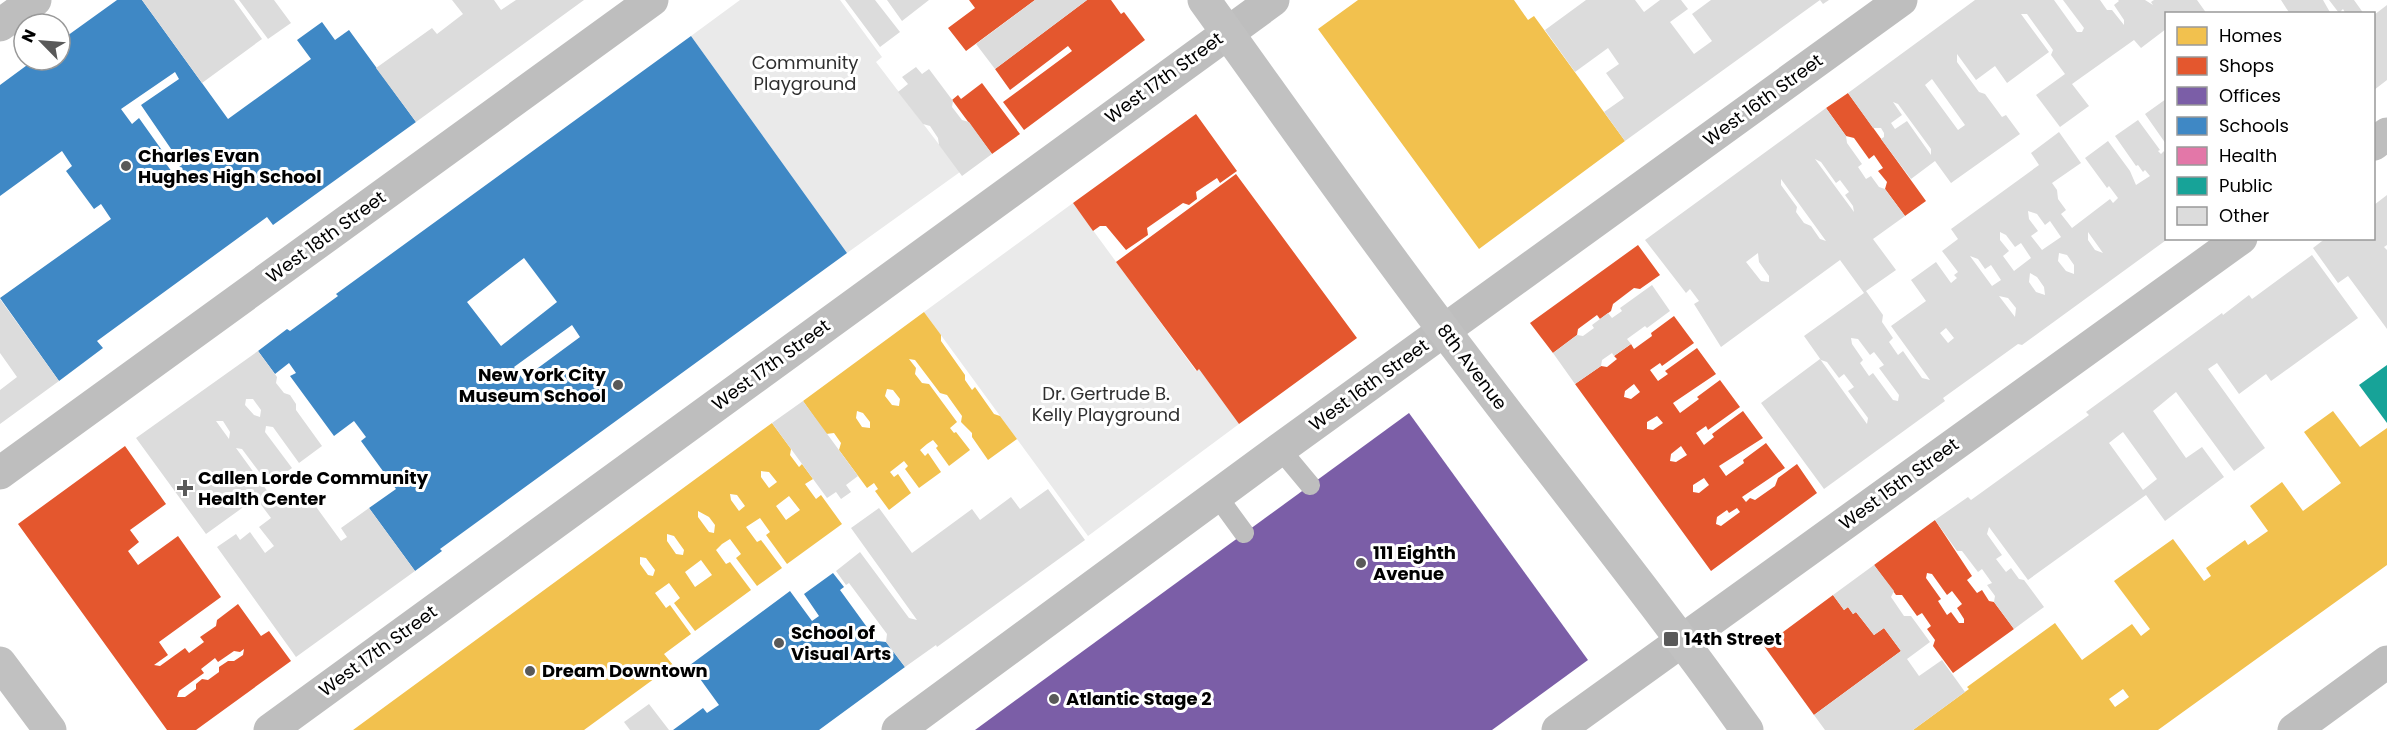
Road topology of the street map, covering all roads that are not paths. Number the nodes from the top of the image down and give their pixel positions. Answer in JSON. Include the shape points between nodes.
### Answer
{"nodes":[{"id":1,"x":35,"y":0,"type":"edge"},
{"id":2,"x":652,"y":0,"type":"edge"},
{"id":3,"x":1204,"y":0,"type":"edge"},
{"id":4,"x":1273,"y":0,"type":"edge"},
{"id":5,"x":1900,"y":0,"type":"edge"},
{"id":6,"x":0,"y":26,"type":"edge"},
{"id":7,"x":1227,"y":33,"type":"junction"},
{"id":8,"x":2238,"y":240,"type":"edge"},
{"id":9,"x":1444,"y":331,"type":"junction"},
{"id":10,"x":1280,"y":449,"type":"junction"},
{"id":11,"x":0,"y":473,"type":"edge"},
{"id":12,"x":1310,"y":485,"type":"dead end"},
{"id":13,"x":1217,"y":496,"type":"junction"},
{"id":14,"x":1244,"y":533,"type":"dead end"},
{"id":15,"x":1682,"y":640,"type":"junction"},
{"id":16,"x":2387,"y":662,"type":"edge"},
{"id":17,"x":0,"y":663,"type":"edge"},
{"id":18,"x":51,"y":730,"type":"edge"},
{"id":19,"x":270,"y":730,"type":"edge"},
{"id":20,"x":898,"y":730,"type":"edge"},
{"id":21,"x":1558,"y":730,"type":"edge"},
{"id":22,"x":1747,"y":730,"type":"edge"},
{"id":23,"x":2294,"y":730,"type":"edge"}],
"edges":[{"from":1,"to":6,"type":"street"},
{"from":2,"to":11,"type":"street","name":"West 18th Street"},
{"from":3,"to":7,"type":"main road","name":"8th Avenue"},
{"from":4,"to":7,"type":"street","name":"West 17th Street"},
{"from":5,"to":9,"type":"street","name":"West 16th Street"},
{"from":7,"to":9,"type":"main road","name":"8th Avenue"},
{"from":7,"to":19,"type":"street","name":"West 17th Street"},
{"from":8,"to":15,"type":"street","name":"West 15th Street"},
{"from":9,"to":10,"type":"street","name":"West 16th Street"},
{"from":9,"to":15,"type":"main road","name":"8th Avenue"},
{"from":10,"to":12,"type":"lane"},
{"from":10,"to":13,"type":"street","name":"West 16th Street"},
{"from":13,"to":14,"type":"lane"},
{"from":13,"to":20,"type":"street","name":"West 16th Street"},
{"from":15,"to":21,"type":"street","name":"West 15th Street"},
{"from":15,"to":22,"type":"main road","name":"8th Avenue"},
{"from":16,"to":23,"type":"street"},
{"from":17,"to":18,"type":"main road"}]}
